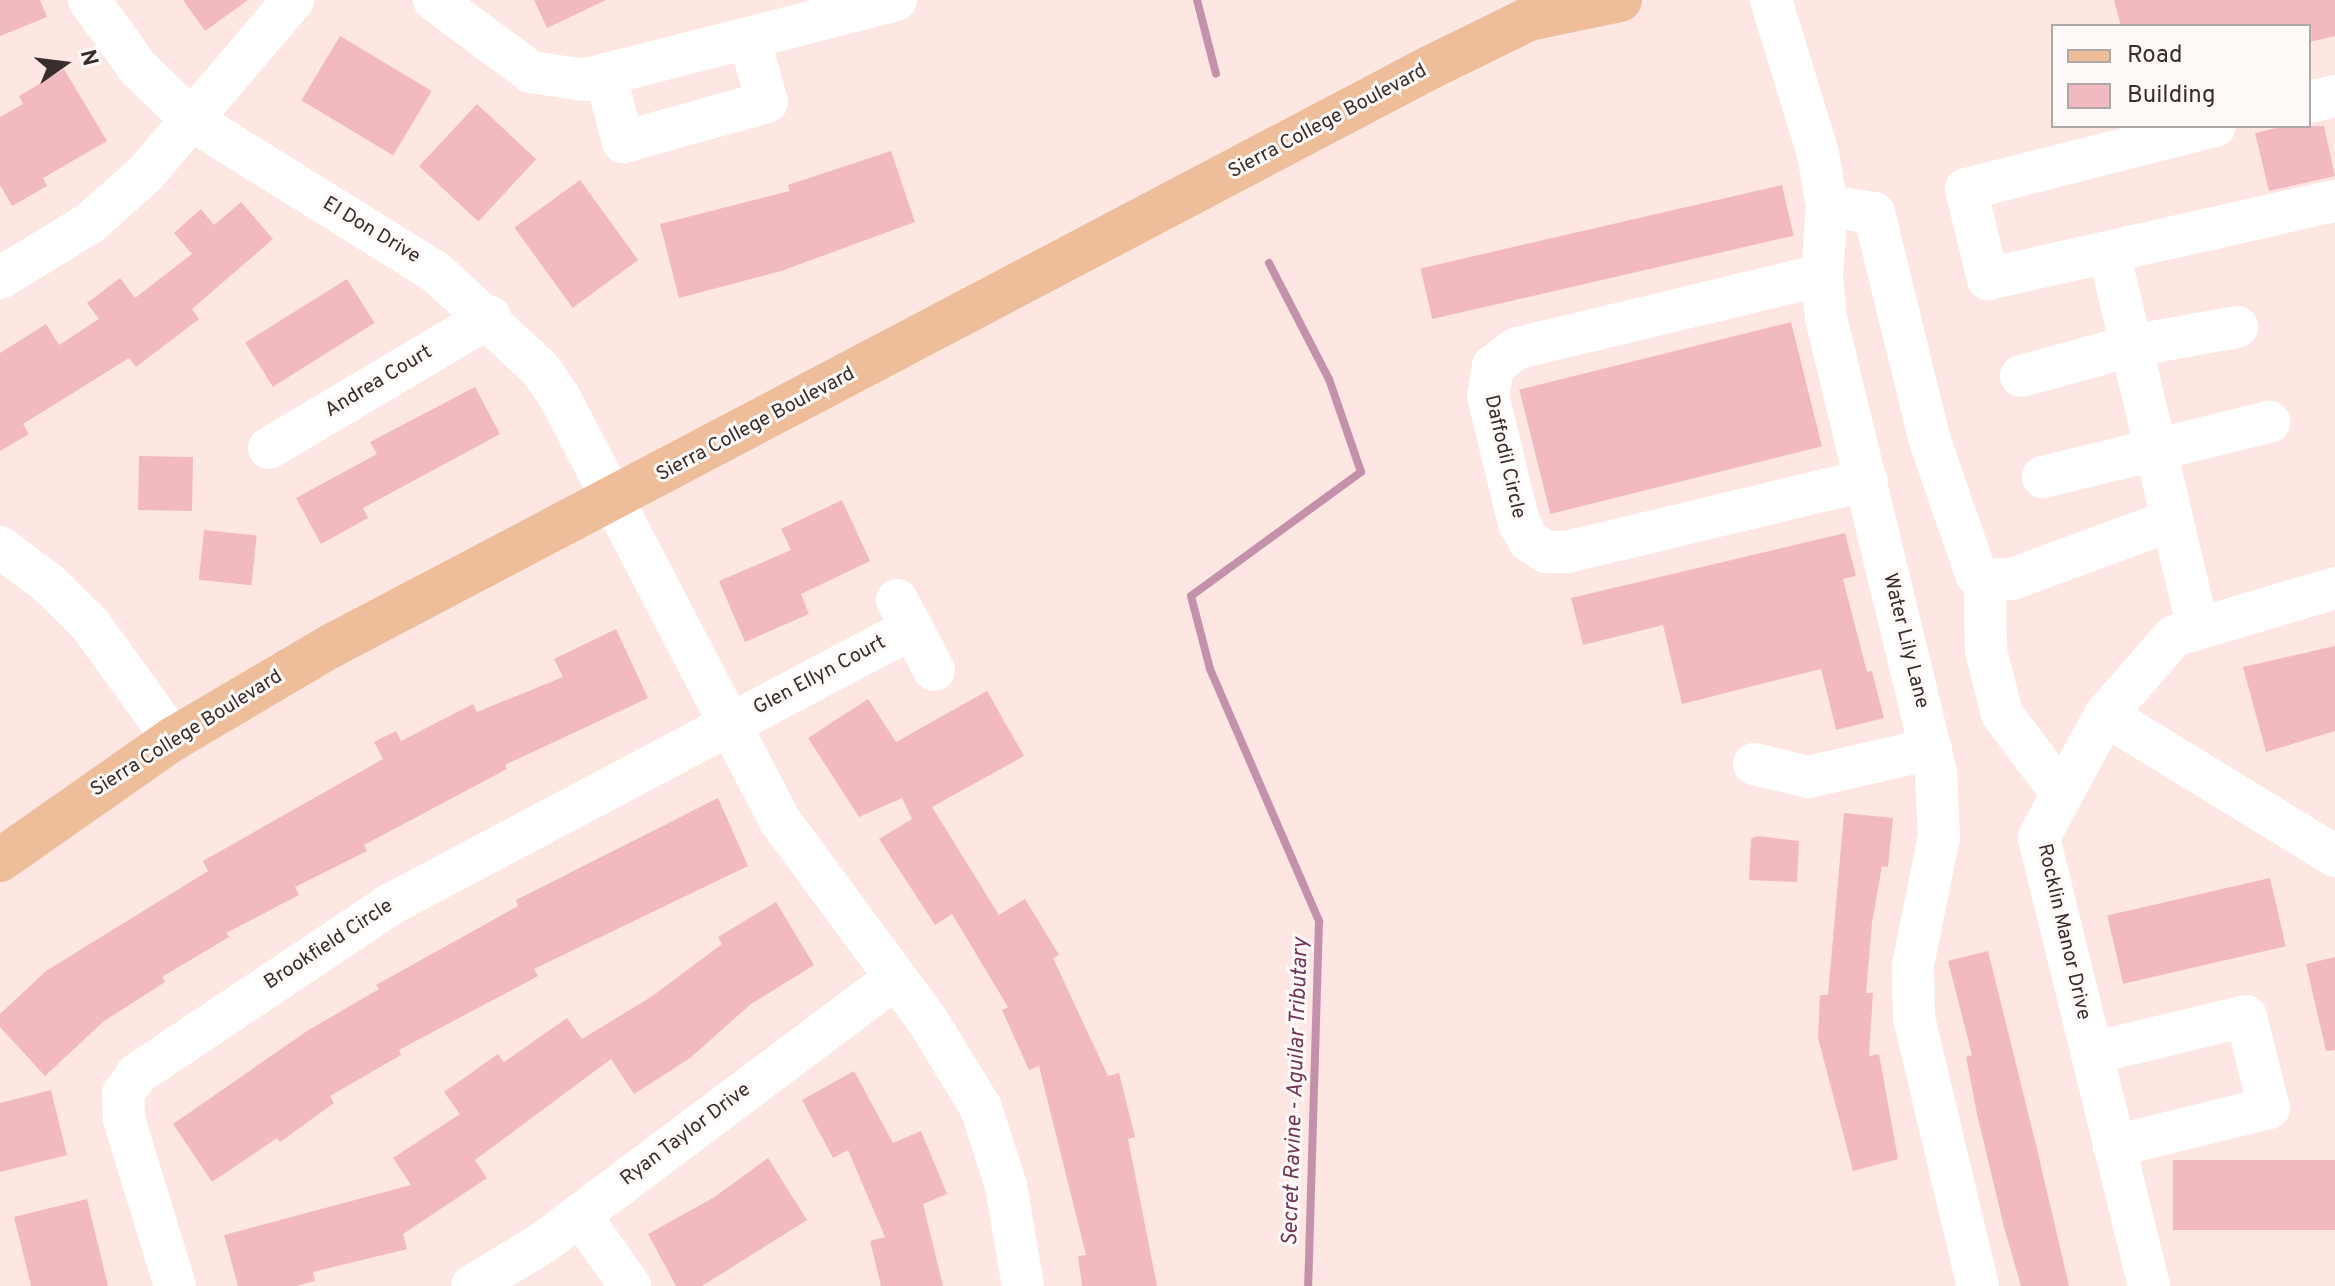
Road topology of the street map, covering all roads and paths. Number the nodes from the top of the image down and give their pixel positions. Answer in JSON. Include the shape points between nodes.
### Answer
{"nodes":[{"id":1,"x":89,"y":0,"type":"edge"},
{"id":2,"x":293,"y":0,"type":"edge"},
{"id":3,"x":434,"y":0,"type":"edge"},
{"id":4,"x":896,"y":0,"type":"edge"},
{"id":5,"x":1620,"y":0,"type":"edge"},
{"id":6,"x":1771,"y":0,"type":"edge"},
{"id":7,"x":1539,"y":10,"type":"edge"},
{"id":8,"x":749,"y":38,"type":"junction"},
{"id":9,"x":605,"y":74,"type":"junction"},
{"id":10,"x":2335,"y":96,"type":"edge"},
{"id":11,"x":2311,"y":102,"type":"edge"},
{"id":12,"x":193,"y":121,"type":"junction"},
{"id":13,"x":2207,"y":128,"type":"edge"},
{"id":14,"x":2335,"y":201,"type":"edge"},
{"id":15,"x":1827,"y":206,"type":"junction"},
{"id":16,"x":2109,"y":252,"type":"junction"},
{"id":17,"x":1822,"y":275,"type":"junction"},
{"id":18,"x":0,"y":278,"type":"edge"},
{"id":19,"x":490,"y":317,"type":"junction"},
{"id":20,"x":2237,"y":327,"type":"dead end"},
{"id":21,"x":2131,"y":346,"type":"junction"},
{"id":22,"x":2021,"y":376,"type":"dead end"},
{"id":23,"x":2269,"y":422,"type":"dead end"},
{"id":24,"x":2155,"y":447,"type":"junction"},
{"id":25,"x":269,"y":448,"type":"dead end"},
{"id":26,"x":2043,"y":477,"type":"dead end"},
{"id":27,"x":1866,"y":480,"type":"junction"},
{"id":28,"x":613,"y":500,"type":"junction"},
{"id":29,"x":2172,"y":520,"type":"junction"},
{"id":30,"x":0,"y":547,"type":"edge"},
{"id":31,"x":1985,"y":580,"type":"junction"},
{"id":32,"x":2335,"y":588,"type":"edge"},
{"id":33,"x":2198,"y":629,"type":"junction"},
{"id":34,"x":934,"y":670,"type":"dead end"},
{"id":35,"x":2105,"y":715,"type":"junction"},
{"id":36,"x":729,"y":724,"type":"junction"},
{"id":37,"x":173,"y":739,"type":"junction"},
{"id":38,"x":1931,"y":749,"type":"junction"},
{"id":39,"x":1754,"y":764,"type":"dead end"},
{"id":40,"x":2062,"y":794,"type":"junction"},
{"id":41,"x":2335,"y":856,"type":"edge"},
{"id":42,"x":0,"y":860,"type":"edge"},
{"id":43,"x":895,"y":978,"type":"junction"},
{"id":44,"x":2092,"y":1053,"type":"junction"},
{"id":45,"x":2114,"y":1146,"type":"junction"},
{"id":46,"x":580,"y":1215,"type":"junction"},
{"id":47,"x":175,"y":1286,"type":"edge"},
{"id":48,"x":472,"y":1286,"type":"edge"},
{"id":49,"x":630,"y":1286,"type":"edge"},
{"id":50,"x":1023,"y":1286,"type":"edge"},
{"id":51,"x":1978,"y":1286,"type":"edge"},
{"id":52,"x":2149,"y":1286,"type":"edge"}],
"edges":[{"from":1,"to":12,"type":"street","name":"El Don Drive","via":[[138,68]]},
{"from":2,"to":12,"type":"street"},
{"from":3,"to":9,"type":"street","via":[[531,72],[583,80]]},
{"from":4,"to":8,"type":"street"},
{"from":5,"to":7,"type":"main road","name":"Sierra College Boulevard"},
{"from":6,"to":15,"type":"street","name":"Water Lily Lane","via":[[1807,107]]},
{"from":7,"to":28,"type":"main road","name":"Sierra College Boulevard"},
{"from":8,"to":9,"type":"street"},
{"from":8,"to":9,"type":"street","via":[[767,102],[623,142]]},
{"from":10,"to":11,"type":"street"},
{"from":12,"to":18,"type":"street","via":[[90,223]]},
{"from":12,"to":19,"type":"street","name":"El Don Drive","via":[[408,253]]},
{"from":13,"to":16,"type":"street","via":[[1966,189],[1988,279]]},
{"from":14,"to":16,"type":"street"},
{"from":15,"to":17,"type":"street","name":"Water Lily Lane"},
{"from":15,"to":31,"type":"street","via":[[1874,213],[1930,441],[1976,574]]},
{"from":16,"to":21,"type":"street"},
{"from":17,"to":27,"type":"street","name":"Water Lily Lane","via":[[1826,318]]},
{"from":17,"to":27,"type":"street","name":"Daffodil Circle","via":[[1517,348],[1493,366],[1488,396],[1519,523],[1529,541],[1546,552],[1567,552]]},
{"from":19,"to":25,"type":"street","name":"Andrea Court"},
{"from":19,"to":28,"type":"street","name":"El Don Drive","via":[[560,398]]},
{"from":20,"to":21,"type":"street"},
{"from":21,"to":22,"type":"street"},
{"from":21,"to":24,"type":"street"},
{"from":23,"to":24,"type":"street"},
{"from":24,"to":26,"type":"street"},
{"from":24,"to":29,"type":"street"},
{"from":27,"to":38,"type":"street","name":"Water Lily Lane"},
{"from":28,"to":36,"type":"street"},
{"from":28,"to":37,"type":"main road","name":"Sierra College Boulevard","via":[[331,646]]},
{"from":29,"to":31,"type":"street","via":[[2012,579]]},
{"from":29,"to":33,"type":"street"},
{"from":30,"to":37,"type":"street","via":[[90,624]]},
{"from":31,"to":40,"type":"street","via":[[1986,651],[2002,714]]},
{"from":32,"to":33,"type":"street","name":"Rocklin Manor Drive"},
{"from":33,"to":35,"type":"street","name":"Rocklin Manor Drive","via":[[2174,636]]},
{"from":34,"to":36,"type":"street","name":"Glen Ellyn Court","via":[[905,614]]},
{"from":35,"to":40,"type":"street","name":"Rocklin Manor Drive"},
{"from":35,"to":41,"type":"street"},
{"from":36,"to":43,"type":"street","via":[[781,822]]},
{"from":36,"to":47,"type":"street","name":"Brookfield Circle","via":[[391,904],[137,1074],[123,1094],[124,1119]]},
{"from":37,"to":42,"type":"main road","name":"Sierra College Boulevard"},
{"from":38,"to":39,"type":"street","via":[[1808,777]]},
{"from":38,"to":51,"type":"street","name":"Water Lily Lane","via":[[1939,836],[1913,965],[1914,1018]]},
{"from":40,"to":44,"type":"street","name":"Rocklin Manor Drive","via":[[2039,837]]},
{"from":43,"to":46,"type":"street","name":"Ryan Taylor Drive"},
{"from":43,"to":50,"type":"street","via":[[981,1108],[1006,1186]]},
{"from":44,"to":45,"type":"street","name":"Rocklin Manor Drive"},
{"from":44,"to":45,"type":"street","via":[[2246,1016],[2269,1108]]},
{"from":45,"to":52,"type":"street","name":"Rocklin Manor Drive"},
{"from":46,"to":48,"type":"street","name":"Ryan Taylor Drive"},
{"from":46,"to":49,"type":"street"}]}
